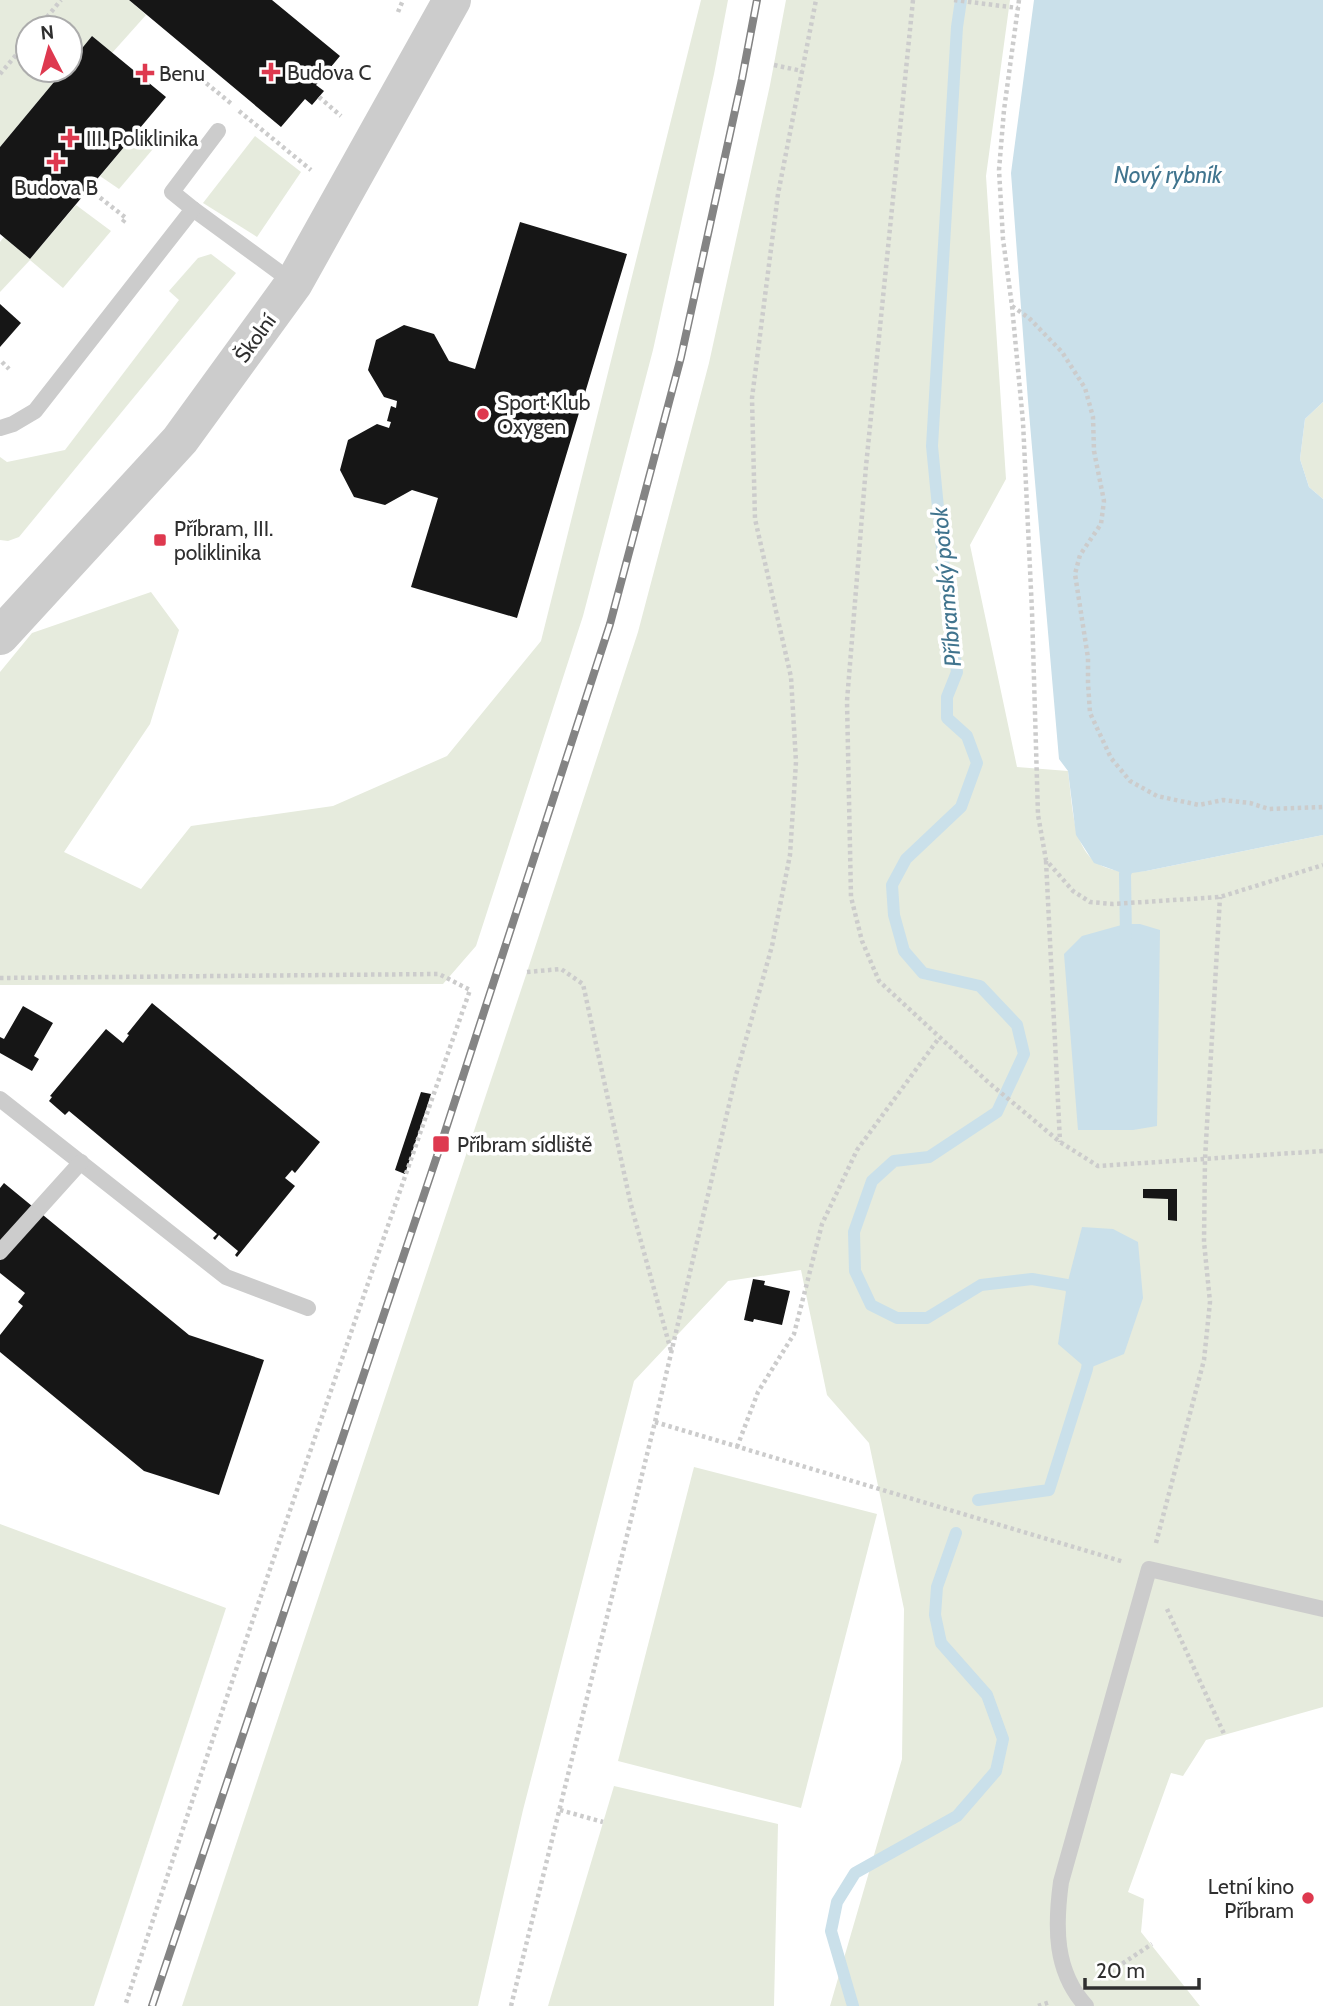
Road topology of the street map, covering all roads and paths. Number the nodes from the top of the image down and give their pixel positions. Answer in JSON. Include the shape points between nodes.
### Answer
{"nodes":[{"id":1,"x":61,"y":0,"type":"edge"},
{"id":2,"x":452,"y":0,"type":"edge"},
{"id":3,"x":816,"y":0,"type":"edge"},
{"id":4,"x":914,"y":0,"type":"edge"},
{"id":5,"x":954,"y":0,"type":"edge"},
{"id":6,"x":1019,"y":0,"type":"edge"},
{"id":7,"x":1018,"y":8,"type":"junction"},
{"id":8,"x":50,"y":14,"type":"edge"},
{"id":9,"x":14,"y":57,"type":"edge"},
{"id":10,"x":774,"y":65,"type":"dead end"},
{"id":11,"x":190,"y":70,"type":"dead end"},
{"id":12,"x":802,"y":71,"type":"junction"},
{"id":13,"x":0,"y":74,"type":"edge"},
{"id":14,"x":319,"y":97,"type":"dead end"},
{"id":15,"x":341,"y":116,"type":"dead end"},
{"id":16,"x":218,"y":131,"type":"dead end"},
{"id":17,"x":311,"y":170,"type":"dead end"},
{"id":18,"x":89,"y":190,"type":"dead end"},
{"id":19,"x":192,"y":209,"type":"junction"},
{"id":20,"x":122,"y":223,"type":"dead end"},
{"id":21,"x":294,"y":283,"type":"junction"},
{"id":22,"x":1012,"y":306,"type":"junction"},
{"id":23,"x":2,"y":362,"type":"dead end"},
{"id":24,"x":9,"y":369,"type":"dead end"},
{"id":25,"x":0,"y":428,"type":"edge"},
{"id":26,"x":0,"y":636,"type":"edge"},
{"id":27,"x":1323,"y":807,"type":"edge"},
{"id":28,"x":1046,"y":860,"type":"junction"},
{"id":29,"x":1323,"y":864,"type":"edge"},
{"id":30,"x":1220,"y":897,"type":"junction"},
{"id":31,"x":527,"y":972,"type":"dead end"},
{"id":32,"x":0,"y":978,"type":"edge"},
{"id":33,"x":940,"y":1038,"type":"junction"},
{"id":34,"x":0,"y":1100,"type":"edge"},
{"id":35,"x":1060,"y":1142,"type":"junction"},
{"id":36,"x":1323,"y":1151,"type":"edge"},
{"id":37,"x":1205,"y":1158,"type":"junction"},
{"id":38,"x":81,"y":1162,"type":"junction"},
{"id":39,"x":0,"y":1252,"type":"edge"},
{"id":40,"x":308,"y":1308,"type":"dead end"},
{"id":41,"x":671,"y":1352,"type":"junction"},
{"id":42,"x":655,"y":1422,"type":"junction"},
{"id":43,"x":737,"y":1447,"type":"junction"},
{"id":44,"x":1149,"y":1569,"type":"junction"},
{"id":45,"x":1323,"y":1608,"type":"edge"},
{"id":46,"x":1225,"y":1736,"type":"dead end"},
{"id":47,"x":560,"y":1810,"type":"junction"},
{"id":48,"x":603,"y":1822,"type":"dead end"},
{"id":49,"x":1152,"y":1944,"type":"dead end"},
{"id":50,"x":1081,"y":2000,"type":"edge"},
{"id":51,"x":125,"y":2006,"type":"edge"},
{"id":52,"x":512,"y":2006,"type":"edge"}],
"edges":[{"from":1,"to":8,"type":"path"},
{"from":2,"to":21,"type":"street","name":"Školní"},
{"from":3,"to":12,"type":"path"},
{"from":4,"to":33,"type":"path","via":[[847,701],[851,897],[879,981]]},
{"from":5,"to":7,"type":"path"},
{"from":6,"to":7,"type":"path"},
{"from":7,"to":22,"type":"path","via":[[999,170]]},
{"from":9,"to":13,"type":"path"},
{"from":10,"to":12,"type":"path"},
{"from":11,"to":17,"type":"path"},
{"from":12,"to":41,"type":"path","via":[[778,194],[751,398],[755,519],[791,677],[796,762],[790,855],[772,946],[736,1075]]},
{"from":14,"to":15,"type":"path"},
{"from":16,"to":19,"type":"lane","via":[[172,192]]},
{"from":18,"to":20,"type":"path","via":[[126,218]]},
{"from":19,"to":21,"type":"lane"},
{"from":19,"to":25,"type":"lane","via":[[36,411]]},
{"from":21,"to":26,"type":"street","name":"Školní","via":[[180,440]]},
{"from":22,"to":27,"type":"path","via":[[1062,352],[1085,388],[1093,417],[1104,501],[1101,524],[1080,555],[1074,574],[1088,658],[1090,713],[1111,758],[1130,781],[1157,796],[1199,805],[1223,800],[1269,809]]},
{"from":22,"to":28,"type":"path","via":[[1025,462],[1038,815]]},
{"from":23,"to":24,"type":"path"},
{"from":28,"to":30,"type":"path","via":[[1073,891],[1090,901],[1112,904]]},
{"from":28,"to":35,"type":"path"},
{"from":29,"to":30,"type":"path"},
{"from":30,"to":37,"type":"path"},
{"from":31,"to":41,"type":"path","via":[[561,969],[583,984],[631,1205]]},
{"from":32,"to":51,"type":"path","via":[[439,974],[470,990],[302,1471]]},
{"from":33,"to":35,"type":"path"},
{"from":33,"to":43,"type":"path","via":[[857,1150],[822,1224],[794,1334],[758,1392]]},
{"from":34,"to":38,"type":"lane"},
{"from":35,"to":37,"type":"path","via":[[1098,1166]]},
{"from":36,"to":37,"type":"path"},
{"from":37,"to":44,"type":"path","via":[[1204,1242],[1210,1302],[1204,1360]]},
{"from":38,"to":39,"type":"lane"},
{"from":38,"to":40,"type":"lane","via":[[226,1277]]},
{"from":41,"to":42,"type":"path"},
{"from":42,"to":43,"type":"path"},
{"from":42,"to":47,"type":"path"},
{"from":43,"to":44,"type":"path"},
{"from":44,"to":45,"type":"lane"},
{"from":44,"to":46,"type":"path"},
{"from":44,"to":50,"type":"lane","via":[[1061,1882],[1058,1946],[1065,1972]]},
{"from":47,"to":48,"type":"path"},
{"from":47,"to":52,"type":"path"},
{"from":49,"to":50,"type":"path"}]}
